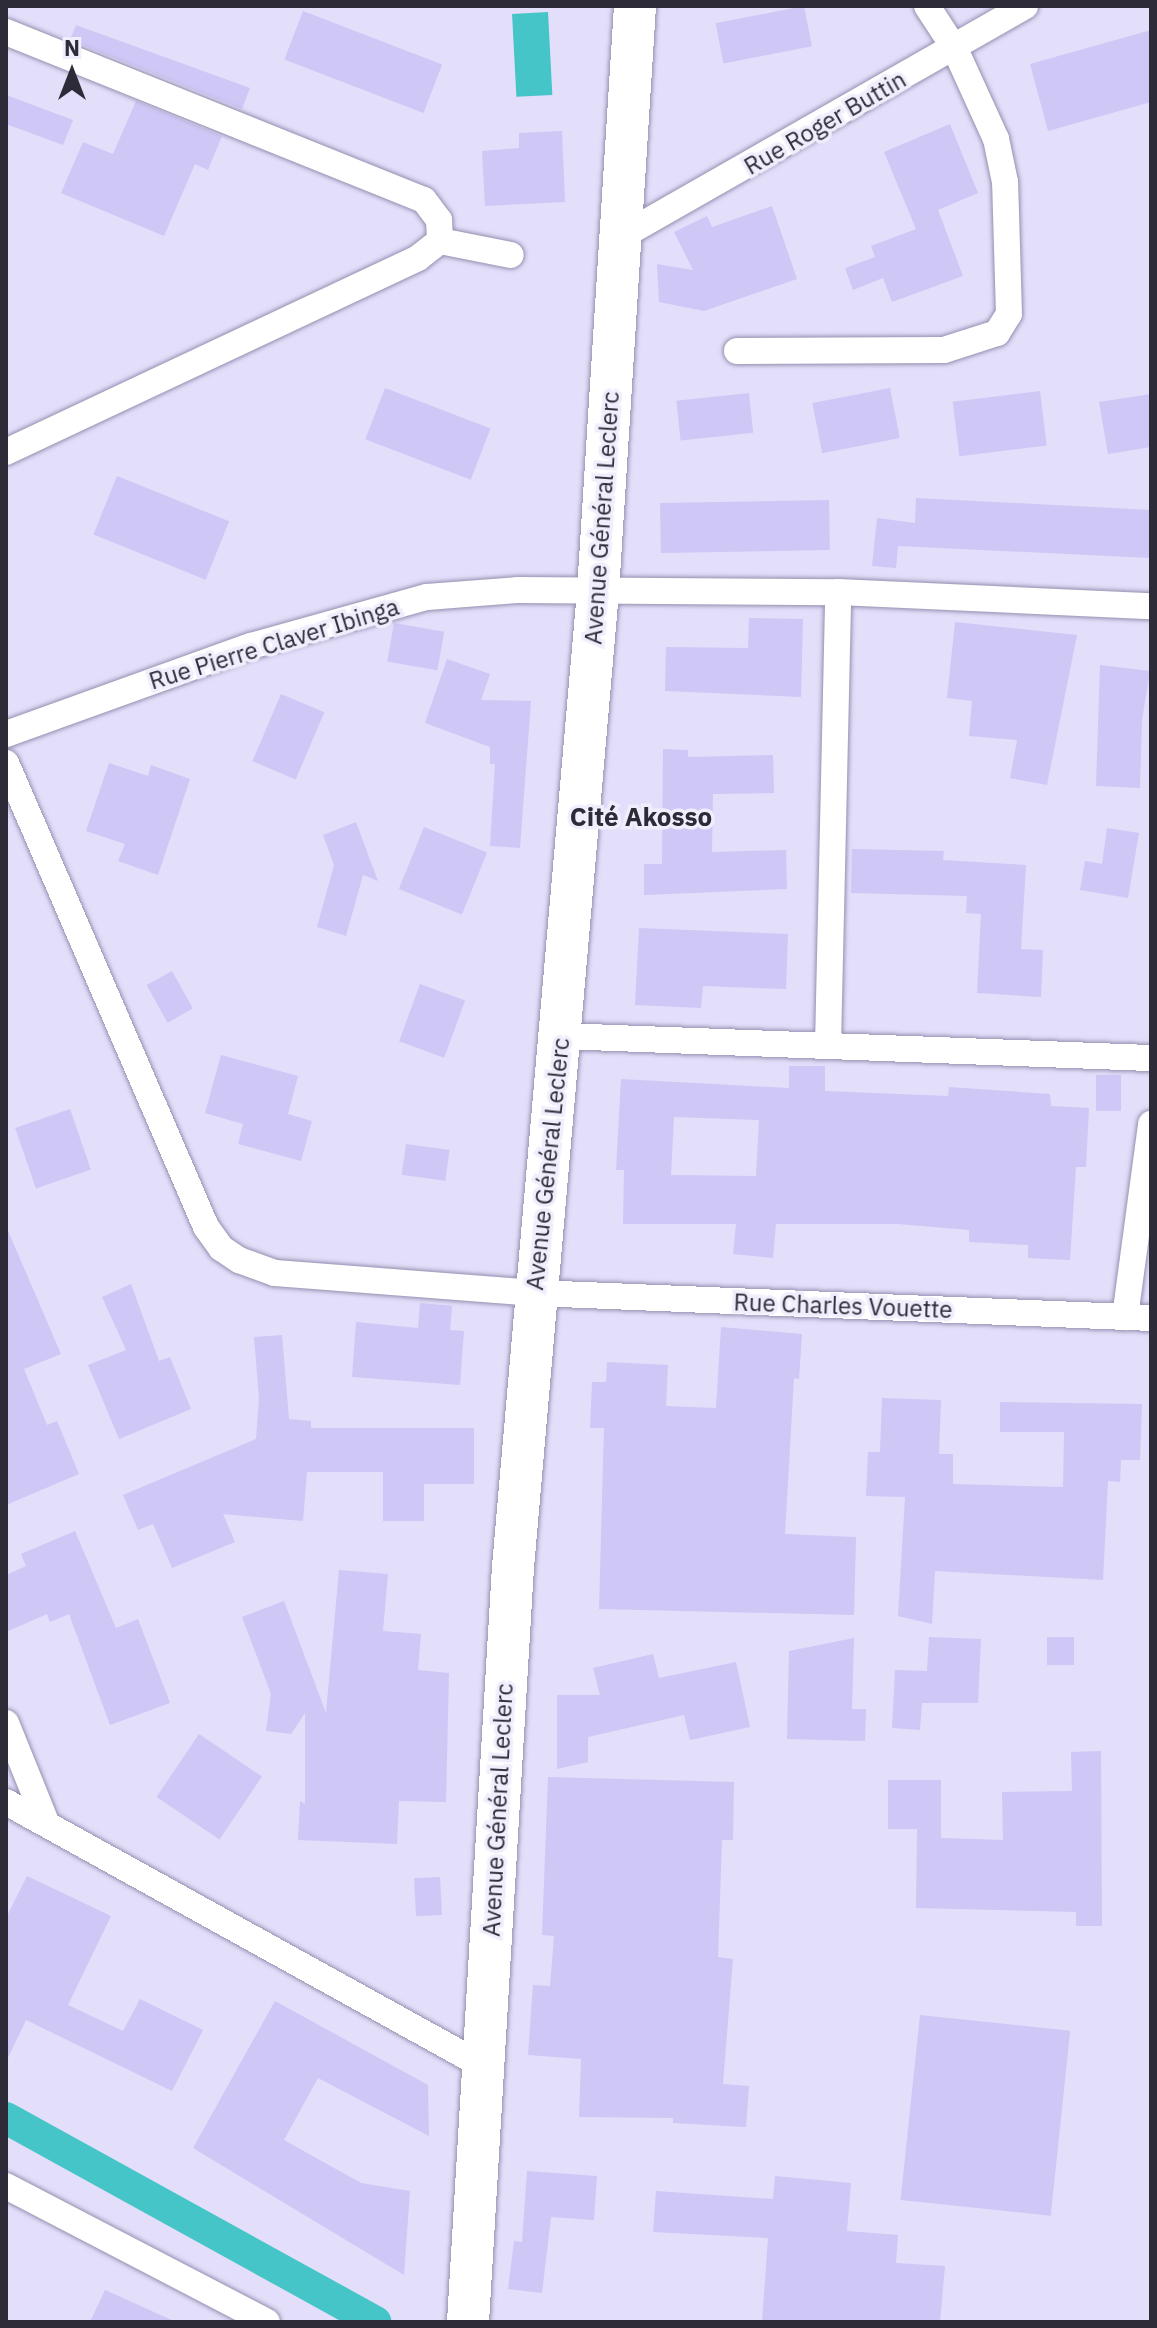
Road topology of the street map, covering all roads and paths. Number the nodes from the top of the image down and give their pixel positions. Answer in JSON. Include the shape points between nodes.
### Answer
{"nodes":[{"id":1,"x":635,"y":6,"type":"edge"},
{"id":2,"x":927,"y":6,"type":"edge"},
{"id":3,"x":1025,"y":6,"type":"edge"},
{"id":4,"x":6,"y":32,"type":"edge"},
{"id":5,"x":955,"y":49,"type":"junction"},
{"id":6,"x":622,"y":236,"type":"junction"},
{"id":7,"x":440,"y":241,"type":"junction"},
{"id":8,"x":511,"y":255,"type":"dead end"},
{"id":9,"x":737,"y":351,"type":"dead end"},
{"id":10,"x":6,"y":452,"type":"edge"},
{"id":11,"x":598,"y":591,"type":"junction"},
{"id":12,"x":838,"y":592,"type":"junction"},
{"id":13,"x":1151,"y":606,"type":"edge"},
{"id":14,"x":6,"y":734,"type":"edge"},
{"id":15,"x":6,"y":763,"type":"edge"},
{"id":16,"x":561,"y":1036,"type":"junction"},
{"id":17,"x":828,"y":1045,"type":"junction"},
{"id":18,"x":1151,"y":1058,"type":"edge"},
{"id":19,"x":1151,"y":1124,"type":"edge"},
{"id":20,"x":535,"y":1293,"type":"junction"},
{"id":21,"x":1138,"y":1318,"type":"edge"},
{"id":22,"x":6,"y":1723,"type":"edge"},
{"id":23,"x":6,"y":1802,"type":"edge"},
{"id":24,"x":46,"y":1822,"type":"junction"},
{"id":25,"x":485,"y":2067,"type":"junction"},
{"id":26,"x":6,"y":2186,"type":"edge"},
{"id":27,"x":267,"y":2322,"type":"edge"},
{"id":28,"x":468,"y":2322,"type":"edge"}],
"edges":[{"from":1,"to":6,"type":"main road","name":"Avenue Général Leclerc"},
{"from":2,"to":5,"type":"street"},
{"from":3,"to":5,"type":"street","name":"Rue Roger Buttin"},
{"from":4,"to":7,"type":"street","via":[[424,200],[439,220]]},
{"from":5,"to":6,"type":"street","name":"Rue Roger Buttin"},
{"from":5,"to":9,"type":"street","via":[[996,139],[1005,182],[1011,294],[1009,314],[997,333],[944,350]]},
{"from":6,"to":11,"type":"main road","name":"Avenue Général Leclerc"},
{"from":7,"to":8,"type":"street"},
{"from":7,"to":10,"type":"street","via":[[418,258]]},
{"from":11,"to":12,"type":"street","name":"Rue Pierre Claver Ibinga"},
{"from":11,"to":14,"type":"street","name":"Rue Pierre Claver Ibinga","via":[[427,597],[251,646]]},
{"from":11,"to":16,"type":"main road","name":"Avenue Général Leclerc"},
{"from":12,"to":13,"type":"street","name":"Rue Pierre Claver Ibinga"},
{"from":12,"to":17,"type":"street"},
{"from":15,"to":20,"type":"street","name":"Rue Charles Vouette","via":[[206,1227],[221,1248],[275,1273]]},
{"from":16,"to":17,"type":"street"},
{"from":16,"to":20,"type":"main road","name":"Avenue Général Leclerc"},
{"from":17,"to":18,"type":"street"},
{"from":19,"to":21,"type":"street"},
{"from":20,"to":21,"type":"street","name":"Rue Charles Vouette"},
{"from":20,"to":25,"type":"main road","name":"Avenue Général Leclerc","via":[[500,1751]]},
{"from":22,"to":24,"type":"street"},
{"from":23,"to":24,"type":"street"},
{"from":24,"to":25,"type":"street"},
{"from":25,"to":28,"type":"main road","name":"Avenue Général Leclerc"},
{"from":26,"to":27,"type":"street"}]}
